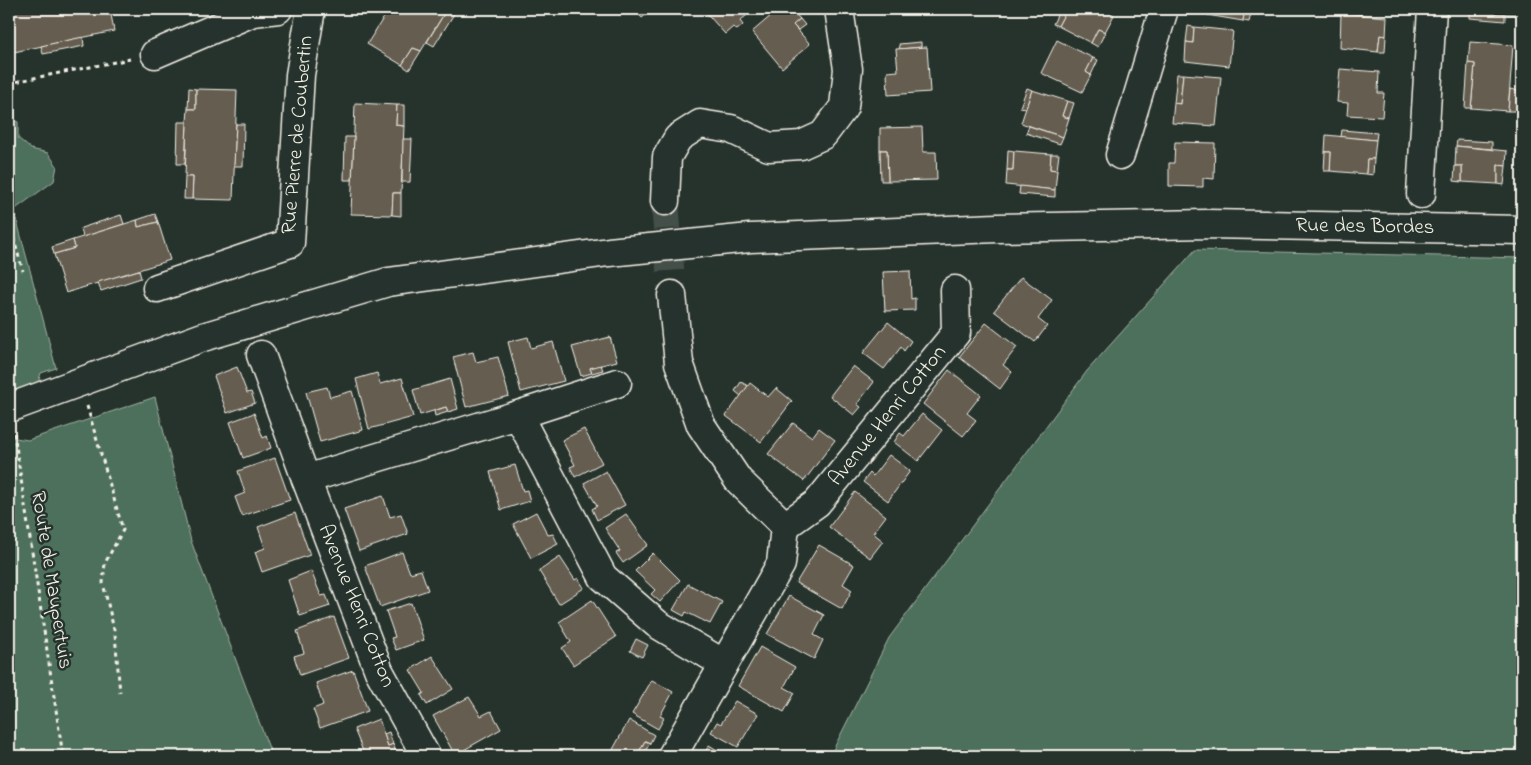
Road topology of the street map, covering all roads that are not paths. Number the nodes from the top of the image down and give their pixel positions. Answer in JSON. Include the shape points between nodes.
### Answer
{"nodes":[{"id":1,"x":278,"y":9,"type":"edge"},
{"id":2,"x":311,"y":9,"type":"edge"},
{"id":3,"x":839,"y":9,"type":"edge"},
{"id":4,"x":1164,"y":9,"type":"edge"},
{"id":5,"x":1432,"y":9,"type":"edge"},
{"id":6,"x":155,"y":54,"type":"road end"},
{"id":7,"x":1120,"y":156,"type":"dead end"},
{"id":8,"x":1421,"y":194,"type":"dead end"},
{"id":9,"x":665,"y":201,"type":"tunnel mouth"},
{"id":10,"x":1522,"y":230,"type":"edge"},
{"id":11,"x":156,"y":288,"type":"dead end"},
{"id":12,"x":956,"y":290,"type":"dead end"},
{"id":13,"x":672,"y":295,"type":"tunnel mouth"},
{"id":14,"x":261,"y":355,"type":"dead end"},
{"id":15,"x":618,"y":383,"type":"dead end"},
{"id":16,"x":9,"y":408,"type":"edge"},
{"id":17,"x":518,"y":415,"type":"junction"},
{"id":18,"x":306,"y":479,"type":"junction"},
{"id":19,"x":785,"y":526,"type":"junction"},
{"id":20,"x":724,"y":664,"type":"junction"},
{"id":21,"x":426,"y":756,"type":"edge"},
{"id":22,"x":672,"y":756,"type":"edge"}],
"edges":[{"from":1,"to":6,"type":"street","name":"Rue Pierre de Coubertin","via":[[253,12]]},
{"from":2,"to":11,"type":"street","name":"Rue Pierre de Coubertin","via":[[300,75],[290,243]]},
{"from":3,"to":9,"type":"street","via":[[848,68],[844,107],[823,135],[801,145],[769,147],[731,129],[700,124],[678,138],[667,157]]},
{"from":4,"to":7,"type":"street"},
{"from":5,"to":8,"type":"street"},
{"from":10,"to":16,"type":"street","name":"Rue des Bordes","via":[[1207,224],[997,228],[750,238],[609,252],[388,282],[203,337]]},
{"from":12,"to":19,"type":"street","name":"Avenue Henri Cotton","via":[[956,333],[817,503]]},
{"from":13,"to":19,"type":"street","via":[[679,362],[701,425],[738,480]]},
{"from":14,"to":18,"type":"street","name":"Avenue Henri Cotton"},
{"from":15,"to":17,"type":"street"},
{"from":17,"to":18,"type":"street"},
{"from":17,"to":20,"type":"street","via":[[603,577],[657,624]]},
{"from":18,"to":21,"type":"street","name":"Avenue Henri Cotton","via":[[378,671]]},
{"from":19,"to":20,"type":"street","via":[[781,564]]},
{"from":20,"to":22,"type":"street"}]}
